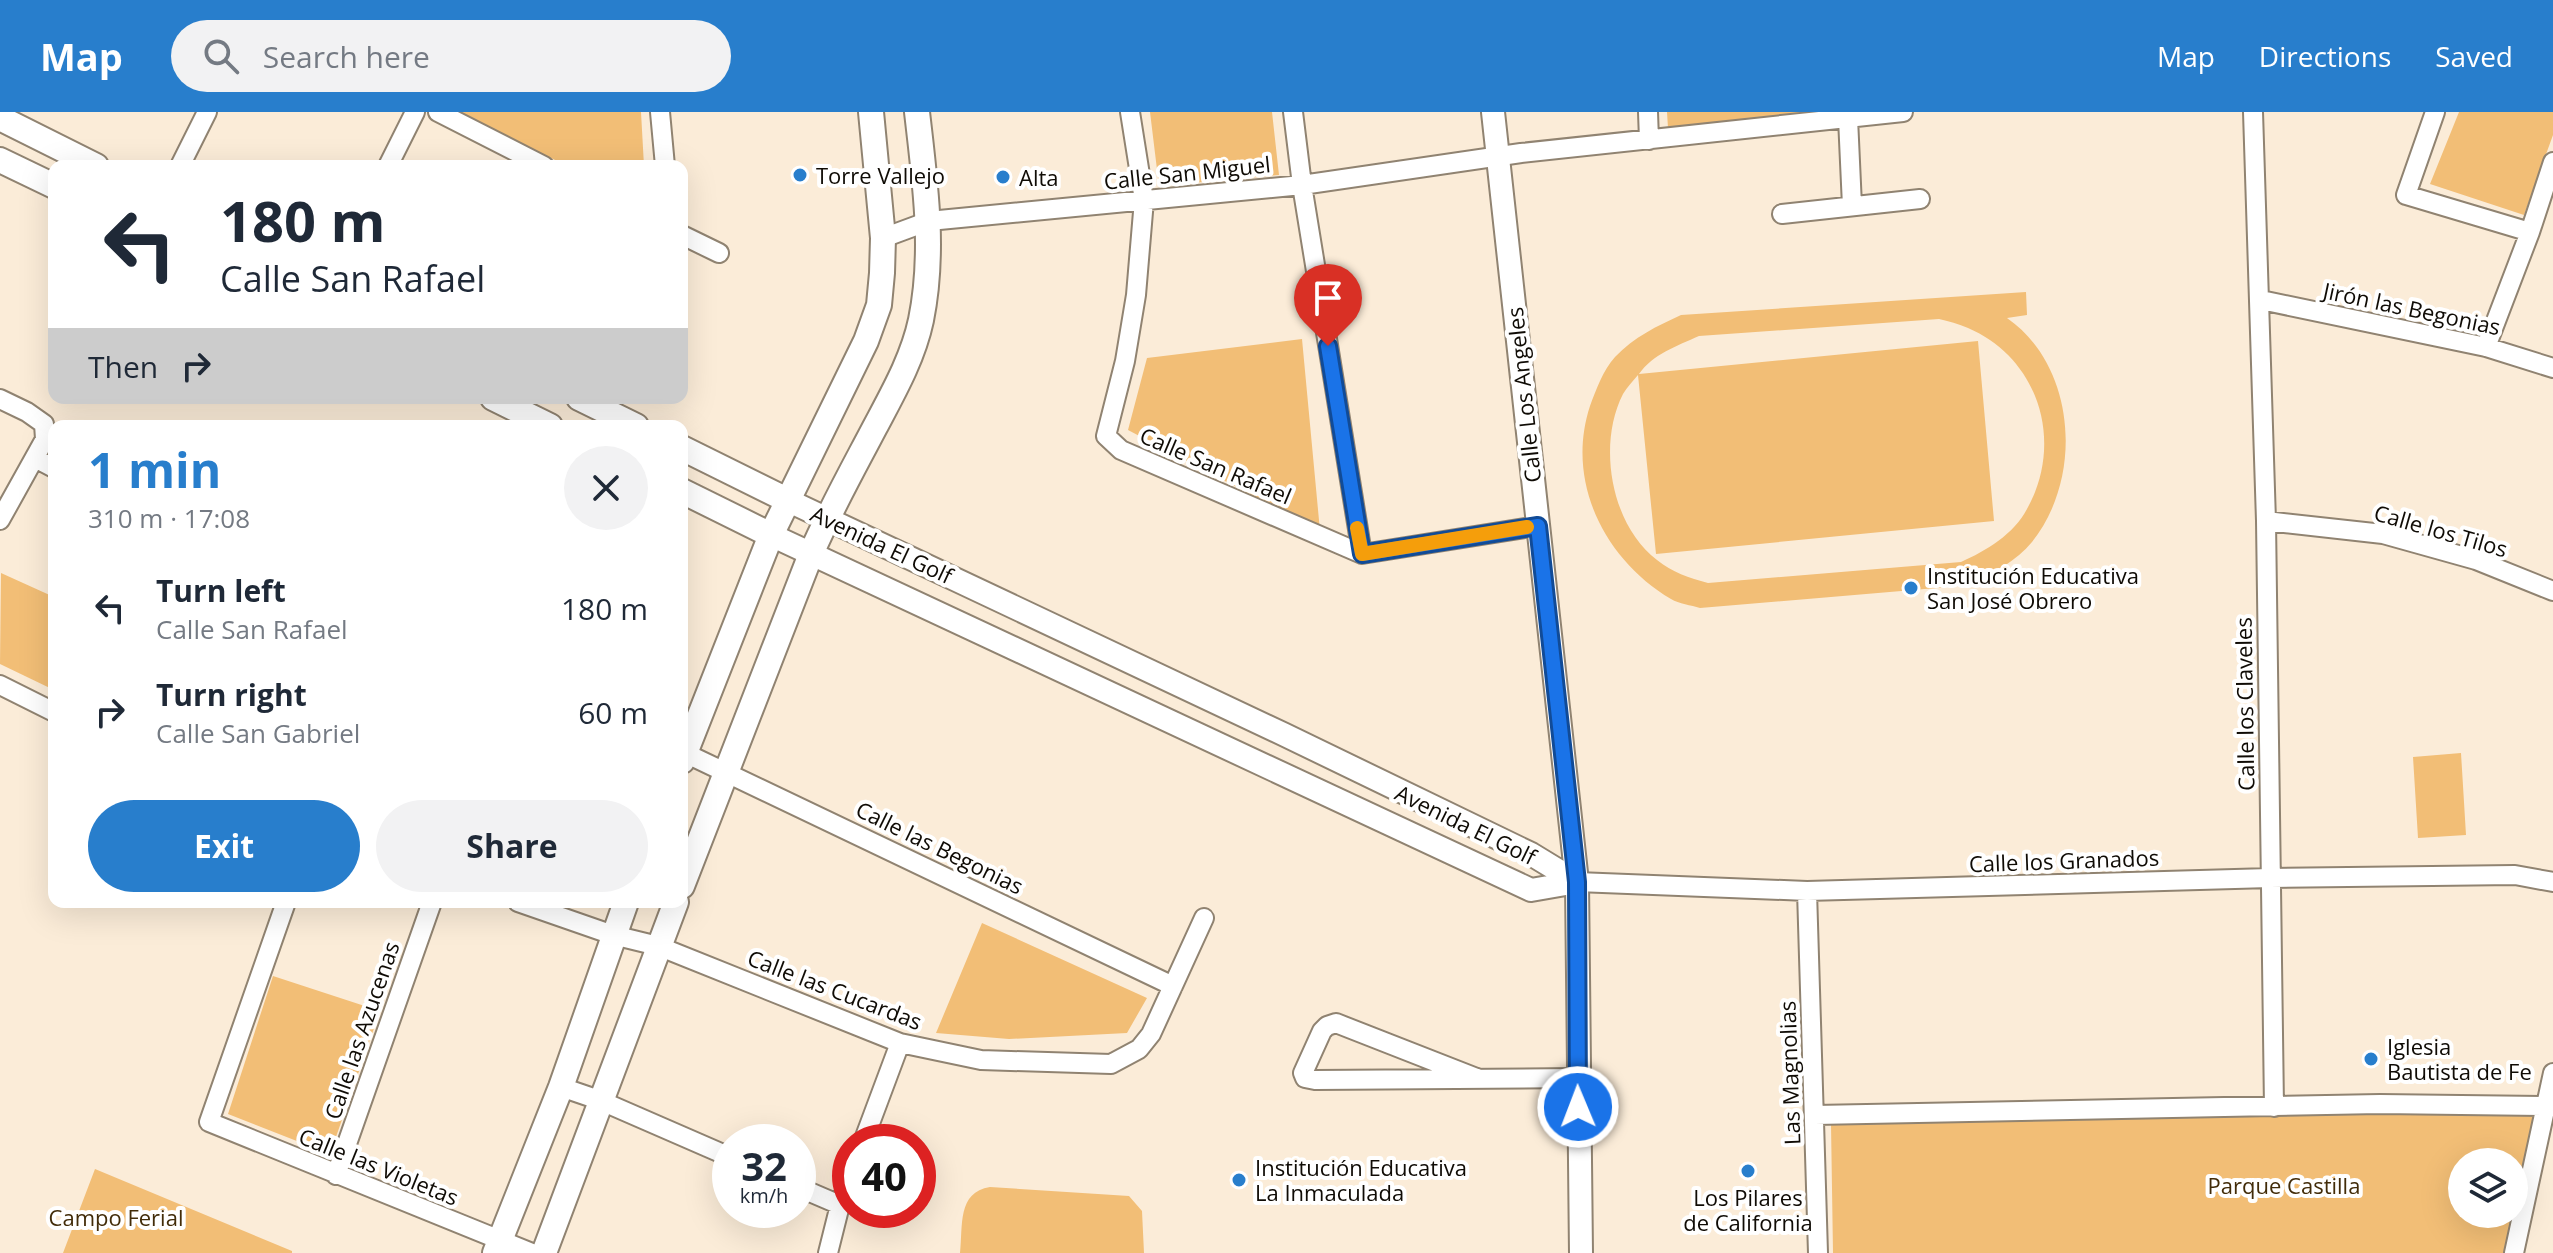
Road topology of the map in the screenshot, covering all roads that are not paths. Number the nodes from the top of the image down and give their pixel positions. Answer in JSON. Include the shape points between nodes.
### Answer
{"nodes":[{"id":1,"x":207,"y":112,"type":"edge"},
{"id":2,"x":415,"y":112,"type":"edge"},
{"id":3,"x":438,"y":112,"type":"edge"},
{"id":4,"x":660,"y":112,"type":"edge"},
{"id":5,"x":871,"y":112,"type":"edge"},
{"id":6,"x":917,"y":112,"type":"edge"},
{"id":7,"x":1130,"y":112,"type":"edge"},
{"id":8,"x":1293,"y":112,"type":"edge"},
{"id":9,"x":1493,"y":112,"type":"edge"},
{"id":10,"x":1648,"y":112,"type":"edge"},
{"id":11,"x":1903,"y":112,"type":"edge"},
{"id":12,"x":2253,"y":112,"type":"edge"},
{"id":13,"x":2435,"y":112,"type":"edge"},
{"id":14,"x":0,"y":118,"type":"edge"},
{"id":15,"x":1848,"y":118,"type":"junction"},
{"id":16,"x":1649,"y":140,"type":"junction"},
{"id":17,"x":1498,"y":157,"type":"junction"},
{"id":18,"x":0,"y":160,"type":"edge"},
{"id":19,"x":84,"y":160,"type":"edge"},
{"id":20,"x":183,"y":160,"type":"edge"},
{"id":21,"x":391,"y":160,"type":"edge"},
{"id":22,"x":532,"y":160,"type":"edge"},
{"id":23,"x":664,"y":160,"type":"edge"},
{"id":24,"x":2553,"y":162,"type":"edge"},
{"id":25,"x":48,"y":183,"type":"edge"},
{"id":26,"x":1302,"y":185,"type":"junction"},
{"id":27,"x":1920,"y":199,"type":"dead end"},
{"id":28,"x":1144,"y":200,"type":"junction"},
{"id":29,"x":1852,"y":206,"type":"junction"},
{"id":30,"x":1782,"y":214,"type":"dead end"},
{"id":31,"x":929,"y":221,"type":"junction"},
{"id":32,"x":2530,"y":232,"type":"junction"},
{"id":33,"x":688,"y":238,"type":"edge"},
{"id":34,"x":883,"y":238,"type":"junction"},
{"id":35,"x":719,"y":253,"type":"dead end"},
{"id":36,"x":2261,"y":300,"type":"junction"},
{"id":37,"x":2486,"y":347,"type":"junction"},
{"id":38,"x":2553,"y":368,"type":"edge"},
{"id":39,"x":0,"y":399,"type":"edge"},
{"id":40,"x":505,"y":404,"type":"edge"},
{"id":41,"x":591,"y":404,"type":"edge"},
{"id":42,"x":538,"y":420,"type":"edge"},
{"id":43,"x":624,"y":420,"type":"edge"},
{"id":44,"x":688,"y":451,"type":"edge"},
{"id":45,"x":35,"y":458,"type":"junction"},
{"id":46,"x":48,"y":465,"type":"edge"},
{"id":47,"x":688,"y":494,"type":"edge"},
{"id":48,"x":787,"y":500,"type":"junction"},
{"id":49,"x":827,"y":517,"type":"junction"},
{"id":50,"x":0,"y":520,"type":"edge"},
{"id":51,"x":2266,"y":521,"type":"junction"},
{"id":52,"x":1538,"y":526,"type":"junction"},
{"id":53,"x":771,"y":535,"type":"junction"},
{"id":54,"x":811,"y":554,"type":"junction"},
{"id":55,"x":1362,"y":554,"type":"junction"},
{"id":56,"x":2553,"y":591,"type":"edge"},
{"id":57,"x":0,"y":685,"type":"edge"},
{"id":58,"x":48,"y":709,"type":"edge"},
{"id":59,"x":690,"y":713,"type":"edge"},
{"id":60,"x":1283,"y":734,"type":"junction"},
{"id":61,"x":688,"y":758,"type":"edge"},
{"id":62,"x":1269,"y":770,"type":"junction"},
{"id":63,"x":727,"y":772,"type":"junction"},
{"id":64,"x":688,"y":871,"type":"edge"},
{"id":65,"x":2270,"y":878,"type":"junction"},
{"id":66,"x":1577,"y":882,"type":"junction"},
{"id":67,"x":2553,"y":882,"type":"edge"},
{"id":68,"x":1807,"y":891,"type":"junction"},
{"id":69,"x":284,"y":908,"type":"edge"},
{"id":70,"x":430,"y":908,"type":"edge"},
{"id":71,"x":535,"y":908,"type":"edge"},
{"id":72,"x":624,"y":908,"type":"edge"},
{"id":73,"x":674,"y":908,"type":"edge"},
{"id":74,"x":1204,"y":918,"type":"dead end"},
{"id":75,"x":613,"y":935,"type":"junction"},
{"id":76,"x":658,"y":946,"type":"junction"},
{"id":77,"x":1173,"y":986,"type":"junction"},
{"id":78,"x":900,"y":1043,"type":"junction"},
{"id":79,"x":2553,"y":1073,"type":"edge"},
{"id":80,"x":1578,"y":1078,"type":"junction"},
{"id":81,"x":1479,"y":1079,"type":"junction"},
{"id":82,"x":561,"y":1087,"type":"junction"},
{"id":83,"x":599,"y":1100,"type":"junction"},
{"id":84,"x":2546,"y":1106,"type":"junction"},
{"id":85,"x":2274,"y":1107,"type":"junction"},
{"id":86,"x":1815,"y":1115,"type":"junction"},
{"id":87,"x":870,"y":1124,"type":"edge"},
{"id":88,"x":712,"y":1149,"type":"edge"},
{"id":89,"x":336,"y":1175,"type":"junction"},
{"id":90,"x":834,"y":1228,"type":"edge"},
{"id":91,"x":497,"y":1247,"type":"edge"},
{"id":92,"x":532,"y":1253,"type":"edge"},
{"id":93,"x":544,"y":1253,"type":"edge"},
{"id":94,"x":828,"y":1253,"type":"edge"},
{"id":95,"x":1581,"y":1253,"type":"edge"},
{"id":96,"x":1818,"y":1253,"type":"edge"},
{"id":97,"x":2514,"y":1253,"type":"edge"}],
"edges":[{"from":1,"to":20,"type":"street"},
{"from":2,"to":21,"type":"street"},
{"from":3,"to":22,"type":"street"},
{"from":4,"to":23,"type":"street"},
{"from":5,"to":34,"type":"main road"},
{"from":6,"to":31,"type":"main road"},
{"from":7,"to":28,"type":"street","name":"Calle San Rafael"},
{"from":8,"to":26,"type":"street"},
{"from":9,"to":17,"type":"street","name":"Calle Los Angeles"},
{"from":10,"to":16,"type":"street"},
{"from":11,"to":15,"type":"street","name":"Calle San Miguel"},
{"from":12,"to":36,"type":"street","name":"Calle los Claveles"},
{"from":13,"to":32,"type":"street","via":[[2406,195]]},
{"from":14,"to":19,"type":"main road"},
{"from":15,"to":16,"type":"street","name":"Calle San Miguel"},
{"from":15,"to":29,"type":"street"},
{"from":16,"to":17,"type":"street","name":"Calle San Miguel"},
{"from":17,"to":26,"type":"street","name":"Calle San Miguel"},
{"from":17,"to":52,"type":"street","name":"Calle Los Angeles"},
{"from":18,"to":25,"type":"main road"},
{"from":24,"to":32,"type":"street"},
{"from":26,"to":28,"type":"street","name":"Calle San Miguel"},
{"from":26,"to":55,"type":"street"},
{"from":27,"to":29,"type":"street"},
{"from":28,"to":31,"type":"street","name":"Calle San Miguel"},
{"from":28,"to":55,"type":"street","name":"Calle San Rafael","via":[[1136,295],[1106,436],[1121,450]]},
{"from":29,"to":30,"type":"street"},
{"from":31,"to":34,"type":"street","name":"Calle San Miguel"},
{"from":31,"to":49,"type":"main road","via":[[927,278],[909,360]]},
{"from":32,"to":37,"type":"street"},
{"from":33,"to":35,"type":"street"},
{"from":34,"to":48,"type":"main road","via":[[879,305],[866,341]]},
{"from":36,"to":37,"type":"street","name":"Jirón las Begonias"},
{"from":36,"to":51,"type":"street","name":"Calle los Claveles"},
{"from":37,"to":38,"type":"street","name":"Jirón las Begonias"},
{"from":39,"to":45,"type":"street","via":[[44,424],[45,439]]},
{"from":40,"to":42,"type":"main road"},
{"from":41,"to":43,"type":"main road"},
{"from":44,"to":48,"type":"main road","name":"Avenida El Golf"},
{"from":45,"to":46,"type":"street"},
{"from":45,"to":50,"type":"street"},
{"from":47,"to":53,"type":"main road","name":"Avenida El Golf"},
{"from":48,"to":49,"type":"street","name":"Avenida El Golf"},
{"from":48,"to":53,"type":"main road"},
{"from":49,"to":54,"type":"main road"},
{"from":49,"to":60,"type":"street","name":"Avenida El Golf"},
{"from":51,"to":56,"type":"street","name":"Calle los Tilos","via":[[2383,534],[2476,560]]},
{"from":51,"to":65,"type":"street","name":"Calle los Claveles"},
{"from":52,"to":55,"type":"street"},
{"from":52,"to":66,"type":"street","name":"Calle Los Angeles"},
{"from":53,"to":54,"type":"street","name":"Avenida El Golf"},
{"from":53,"to":59,"type":"main road"},
{"from":54,"to":62,"type":"street","name":"Avenida El Golf"},
{"from":54,"to":63,"type":"main road"},
{"from":57,"to":58,"type":"street"},
{"from":60,"to":62,"type":"street"},
{"from":60,"to":66,"type":"street","name":"Avenida El Golf","via":[[1531,854]]},
{"from":61,"to":63,"type":"street","name":"Calle las Begonias"},
{"from":62,"to":66,"type":"street","name":"Avenida El Golf","via":[[1531,890]]},
{"from":63,"to":64,"type":"main road"},
{"from":63,"to":77,"type":"street","name":"Calle las Begonias"},
{"from":65,"to":67,"type":"street","name":"Calle los Granados","via":[[2515,875]]},
{"from":65,"to":68,"type":"street","name":"Calle los Granados"},
{"from":65,"to":85,"type":"street","name":"Calle los Claveles"},
{"from":66,"to":68,"type":"street","name":"Calle los Granados"},
{"from":66,"to":80,"type":"street","name":"Calle Los Angeles"},
{"from":68,"to":86,"type":"street","name":"Las Magnolias"},
{"from":69,"to":89,"type":"street","name":"Calle las Violetas","via":[[209,1122]]},
{"from":70,"to":89,"type":"street","name":"Calle las Azucenas"},
{"from":71,"to":75,"type":"street","name":"Calle las Cucardas"},
{"from":72,"to":75,"type":"main road"},
{"from":73,"to":76,"type":"main road"},
{"from":74,"to":77,"type":"street","name":"Calle las Cucardas"},
{"from":75,"to":76,"type":"street","name":"Calle las Cucardas"},
{"from":75,"to":82,"type":"main road"},
{"from":76,"to":78,"type":"street","name":"Calle las Cucardas"},
{"from":76,"to":83,"type":"main road"},
{"from":77,"to":78,"type":"street","name":"Calle las Cucardas","via":[[1151,1034],[1139,1049],[1111,1064],[981,1060]]},
{"from":78,"to":87,"type":"street"},
{"from":79,"to":84,"type":"street"},
{"from":80,"to":81,"type":"street"},
{"from":80,"to":95,"type":"street","name":"Calle Los Angeles"},
{"from":81,"to":81,"type":"street","via":[[1315,1080],[1303,1073],[1322,1031],[1336,1023]]},
{"from":82,"to":83,"type":"street"},
{"from":82,"to":91,"type":"main road"},
{"from":83,"to":88,"type":"street"},
{"from":83,"to":93,"type":"main road"},
{"from":84,"to":85,"type":"street"},
{"from":84,"to":97,"type":"street"},
{"from":85,"to":86,"type":"street"},
{"from":86,"to":96,"type":"street","name":"Las Magnolias"},
{"from":89,"to":91,"type":"street","name":"Calle las Violetas"},
{"from":90,"to":94,"type":"street"},
{"from":91,"to":92,"type":"street","name":"Calle las Violetas"}]}
